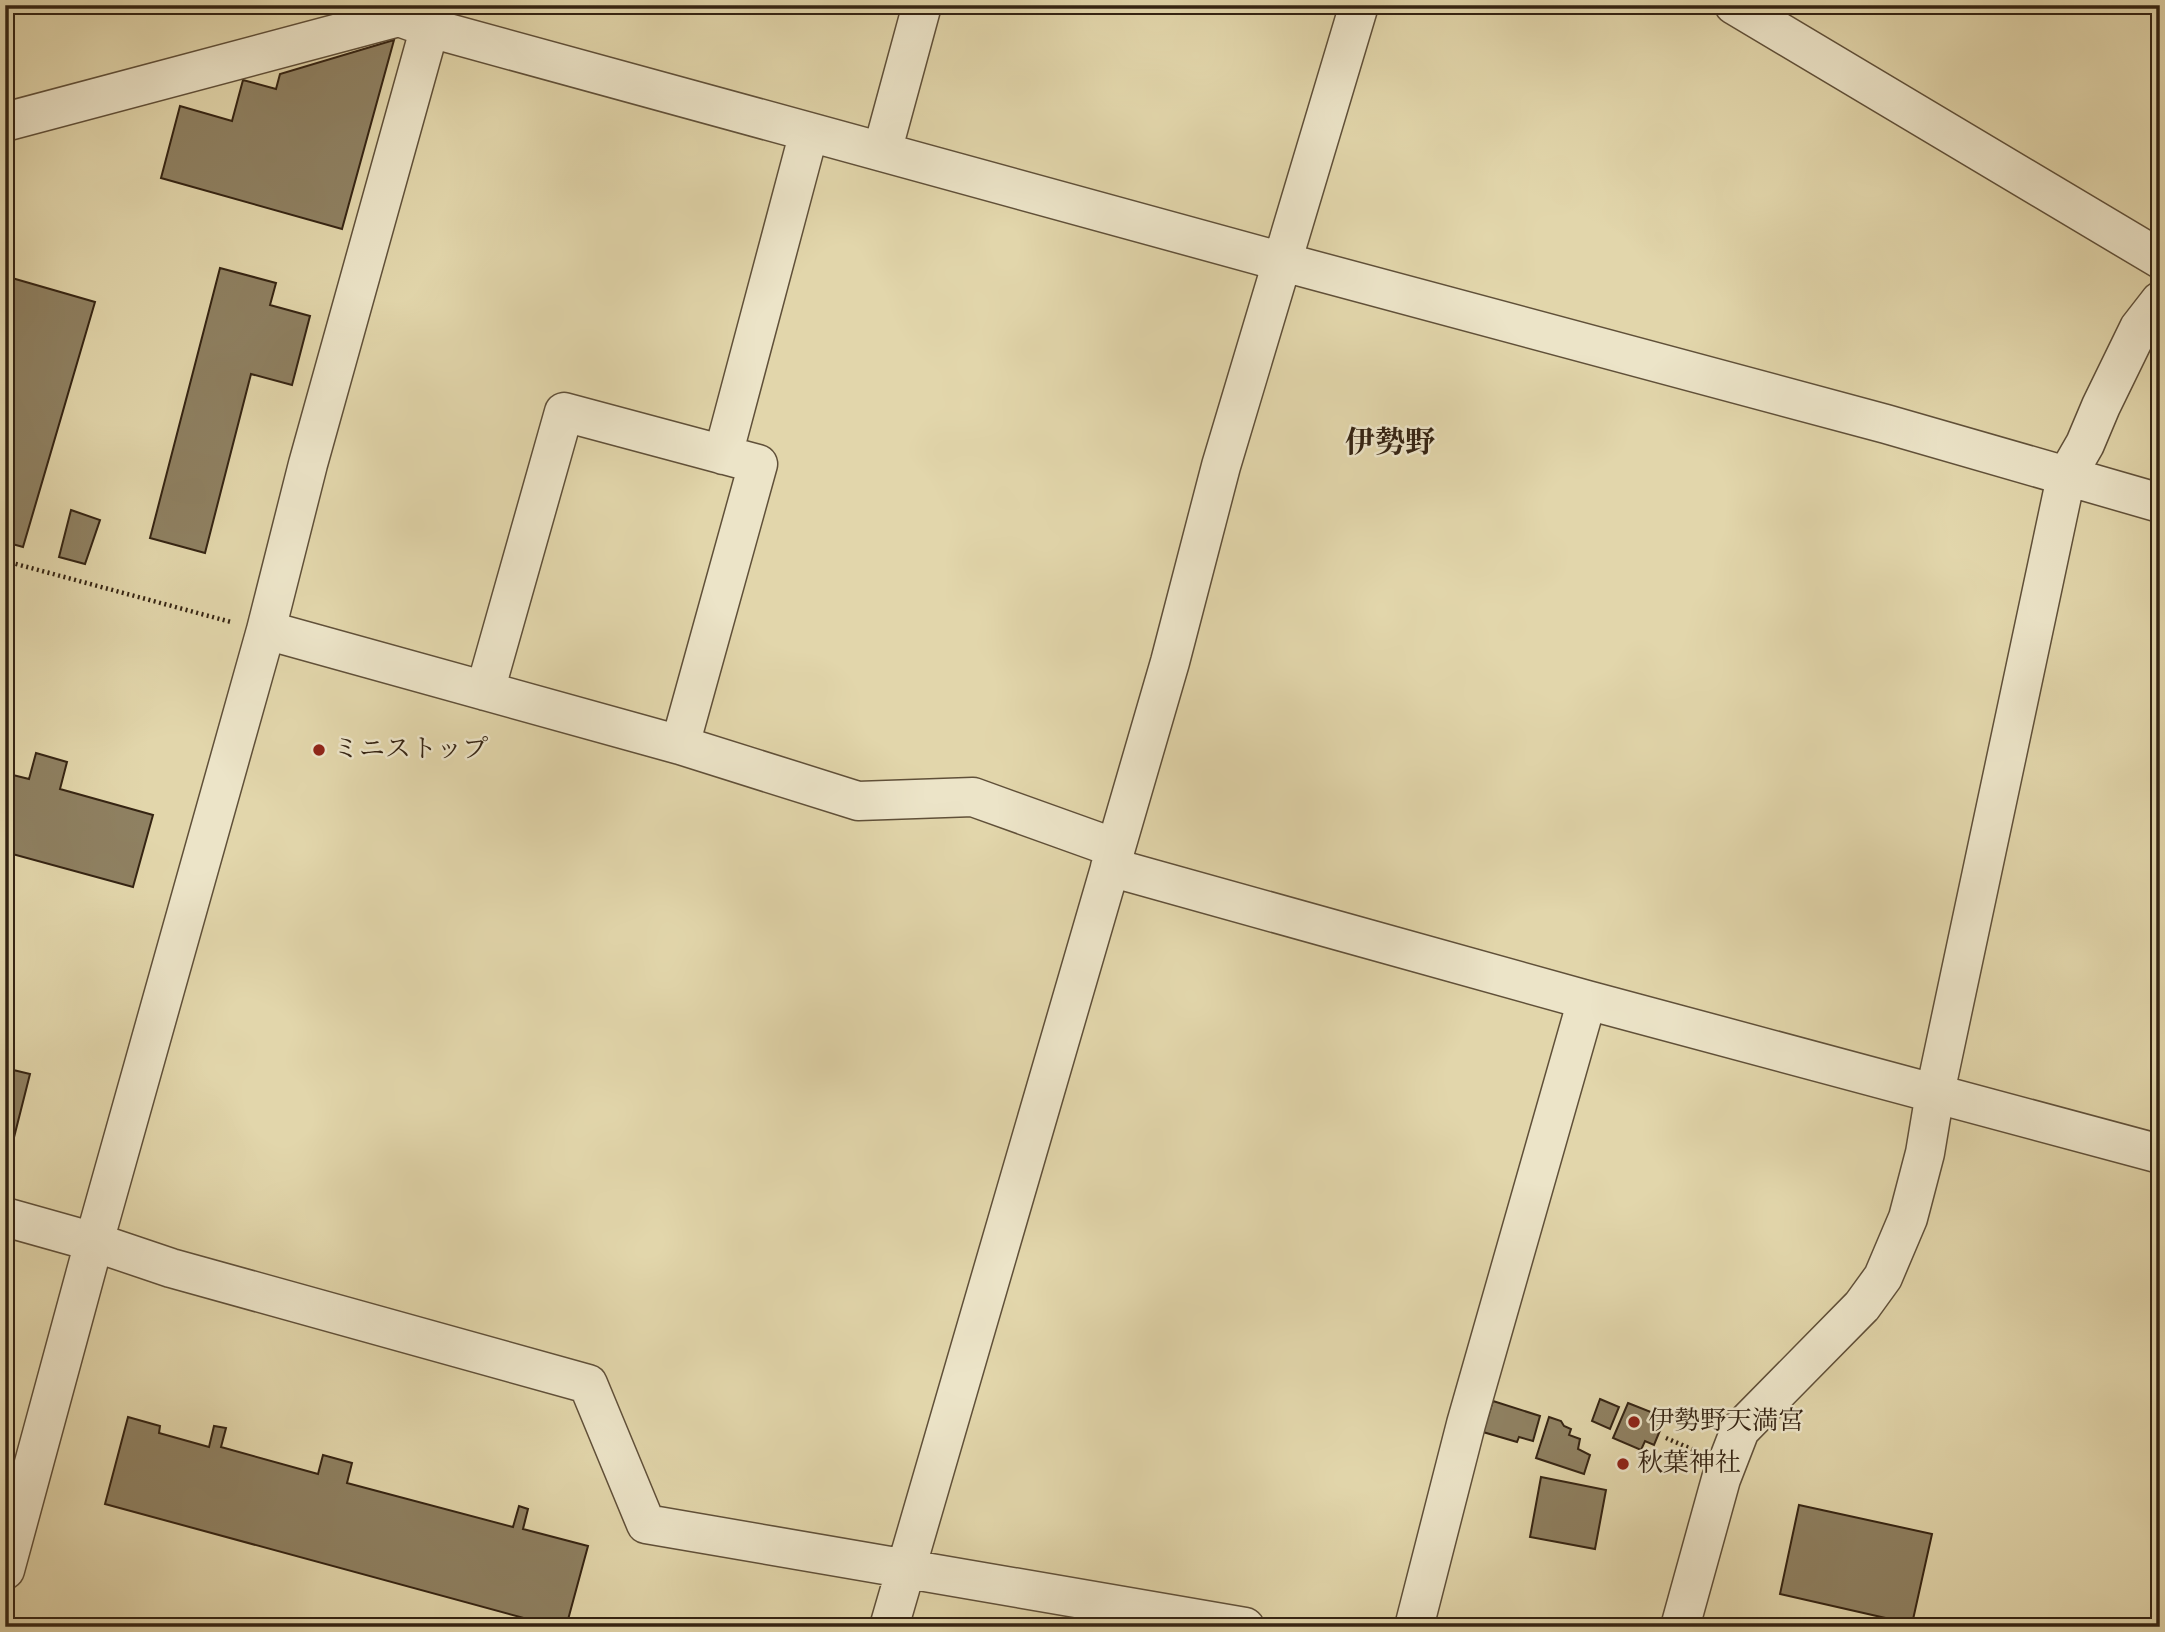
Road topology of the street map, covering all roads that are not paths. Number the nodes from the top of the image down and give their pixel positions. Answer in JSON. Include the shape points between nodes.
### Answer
{"nodes":[{"id":1,"x":922,"y":5,"type":"edge"},
{"id":2,"x":1359,"y":5,"type":"edge"},
{"id":3,"x":1734,"y":5,"type":"edge"},
{"id":4,"x":433,"y":17,"type":"edge"},
{"id":5,"x":5,"y":122,"type":"edge"},
{"id":6,"x":809,"y":132,"type":"junction"},
{"id":7,"x":882,"y":152,"type":"junction"},
{"id":8,"x":2160,"y":258,"type":"edge"},
{"id":9,"x":1283,"y":262,"type":"junction"},
{"id":10,"x":2160,"y":301,"type":"edge"},
{"id":11,"x":723,"y":454,"type":"junction"},
{"id":12,"x":2066,"y":477,"type":"junction"},
{"id":13,"x":2160,"y":503,"type":"edge"},
{"id":14,"x":266,"y":630,"type":"junction"},
{"id":15,"x":485,"y":691,"type":"junction"},
{"id":16,"x":680,"y":745,"type":"junction"},
{"id":17,"x":1113,"y":858,"type":"junction"},
{"id":18,"x":1587,"y":1000,"type":"junction"},
{"id":19,"x":1935,"y":1093,"type":"junction"},
{"id":20,"x":2160,"y":1154,"type":"edge"},
{"id":21,"x":5,"y":1217,"type":"edge"},
{"id":22,"x":94,"y":1242,"type":"junction"},
{"id":23,"x":906,"y":1569,"type":"junction"},
{"id":24,"x":5,"y":1570,"type":"edge"},
{"id":25,"x":889,"y":1627,"type":"edge"},
{"id":26,"x":1245,"y":1627,"type":"edge"},
{"id":27,"x":1414,"y":1627,"type":"edge"},
{"id":28,"x":1680,"y":1627,"type":"edge"}],
"edges":[{"from":1,"to":7,"type":"street"},
{"from":2,"to":9,"type":"street"},
{"from":3,"to":8,"type":"street"},
{"from":4,"to":5,"type":"street","via":[[399,17]]},
{"from":4,"to":6,"type":"street"},
{"from":4,"to":14,"type":"street"},
{"from":6,"to":7,"type":"street"},
{"from":6,"to":11,"type":"street"},
{"from":7,"to":9,"type":"street"},
{"from":9,"to":12,"type":"street","via":[[1873,420]]},
{"from":9,"to":17,"type":"street","via":[[1221,466]]},
{"from":10,"to":12,"type":"street","via":[[2139,328]]},
{"from":11,"to":15,"type":"street","via":[[564,412]]},
{"from":11,"to":16,"type":"street","via":[[758,464]]},
{"from":12,"to":13,"type":"street"},
{"from":12,"to":19,"type":"street"},
{"from":14,"to":15,"type":"street"},
{"from":14,"to":22,"type":"street"},
{"from":15,"to":16,"type":"street"},
{"from":16,"to":17,"type":"street","via":[[858,801],[973,797]]},
{"from":17,"to":18,"type":"street"},
{"from":17,"to":23,"type":"street"},
{"from":18,"to":19,"type":"street"},
{"from":18,"to":27,"type":"street"},
{"from":19,"to":20,"type":"street"},
{"from":19,"to":28,"type":"street","via":[[1909,1218],[1883,1277],[1863,1306],[1740,1430],[1721,1479]]},
{"from":21,"to":22,"type":"street"},
{"from":22,"to":23,"type":"street","via":[[171,1268],[588,1384],[646,1524]]},
{"from":22,"to":24,"type":"street"},
{"from":23,"to":25,"type":"street"},
{"from":23,"to":26,"type":"street"}]}
